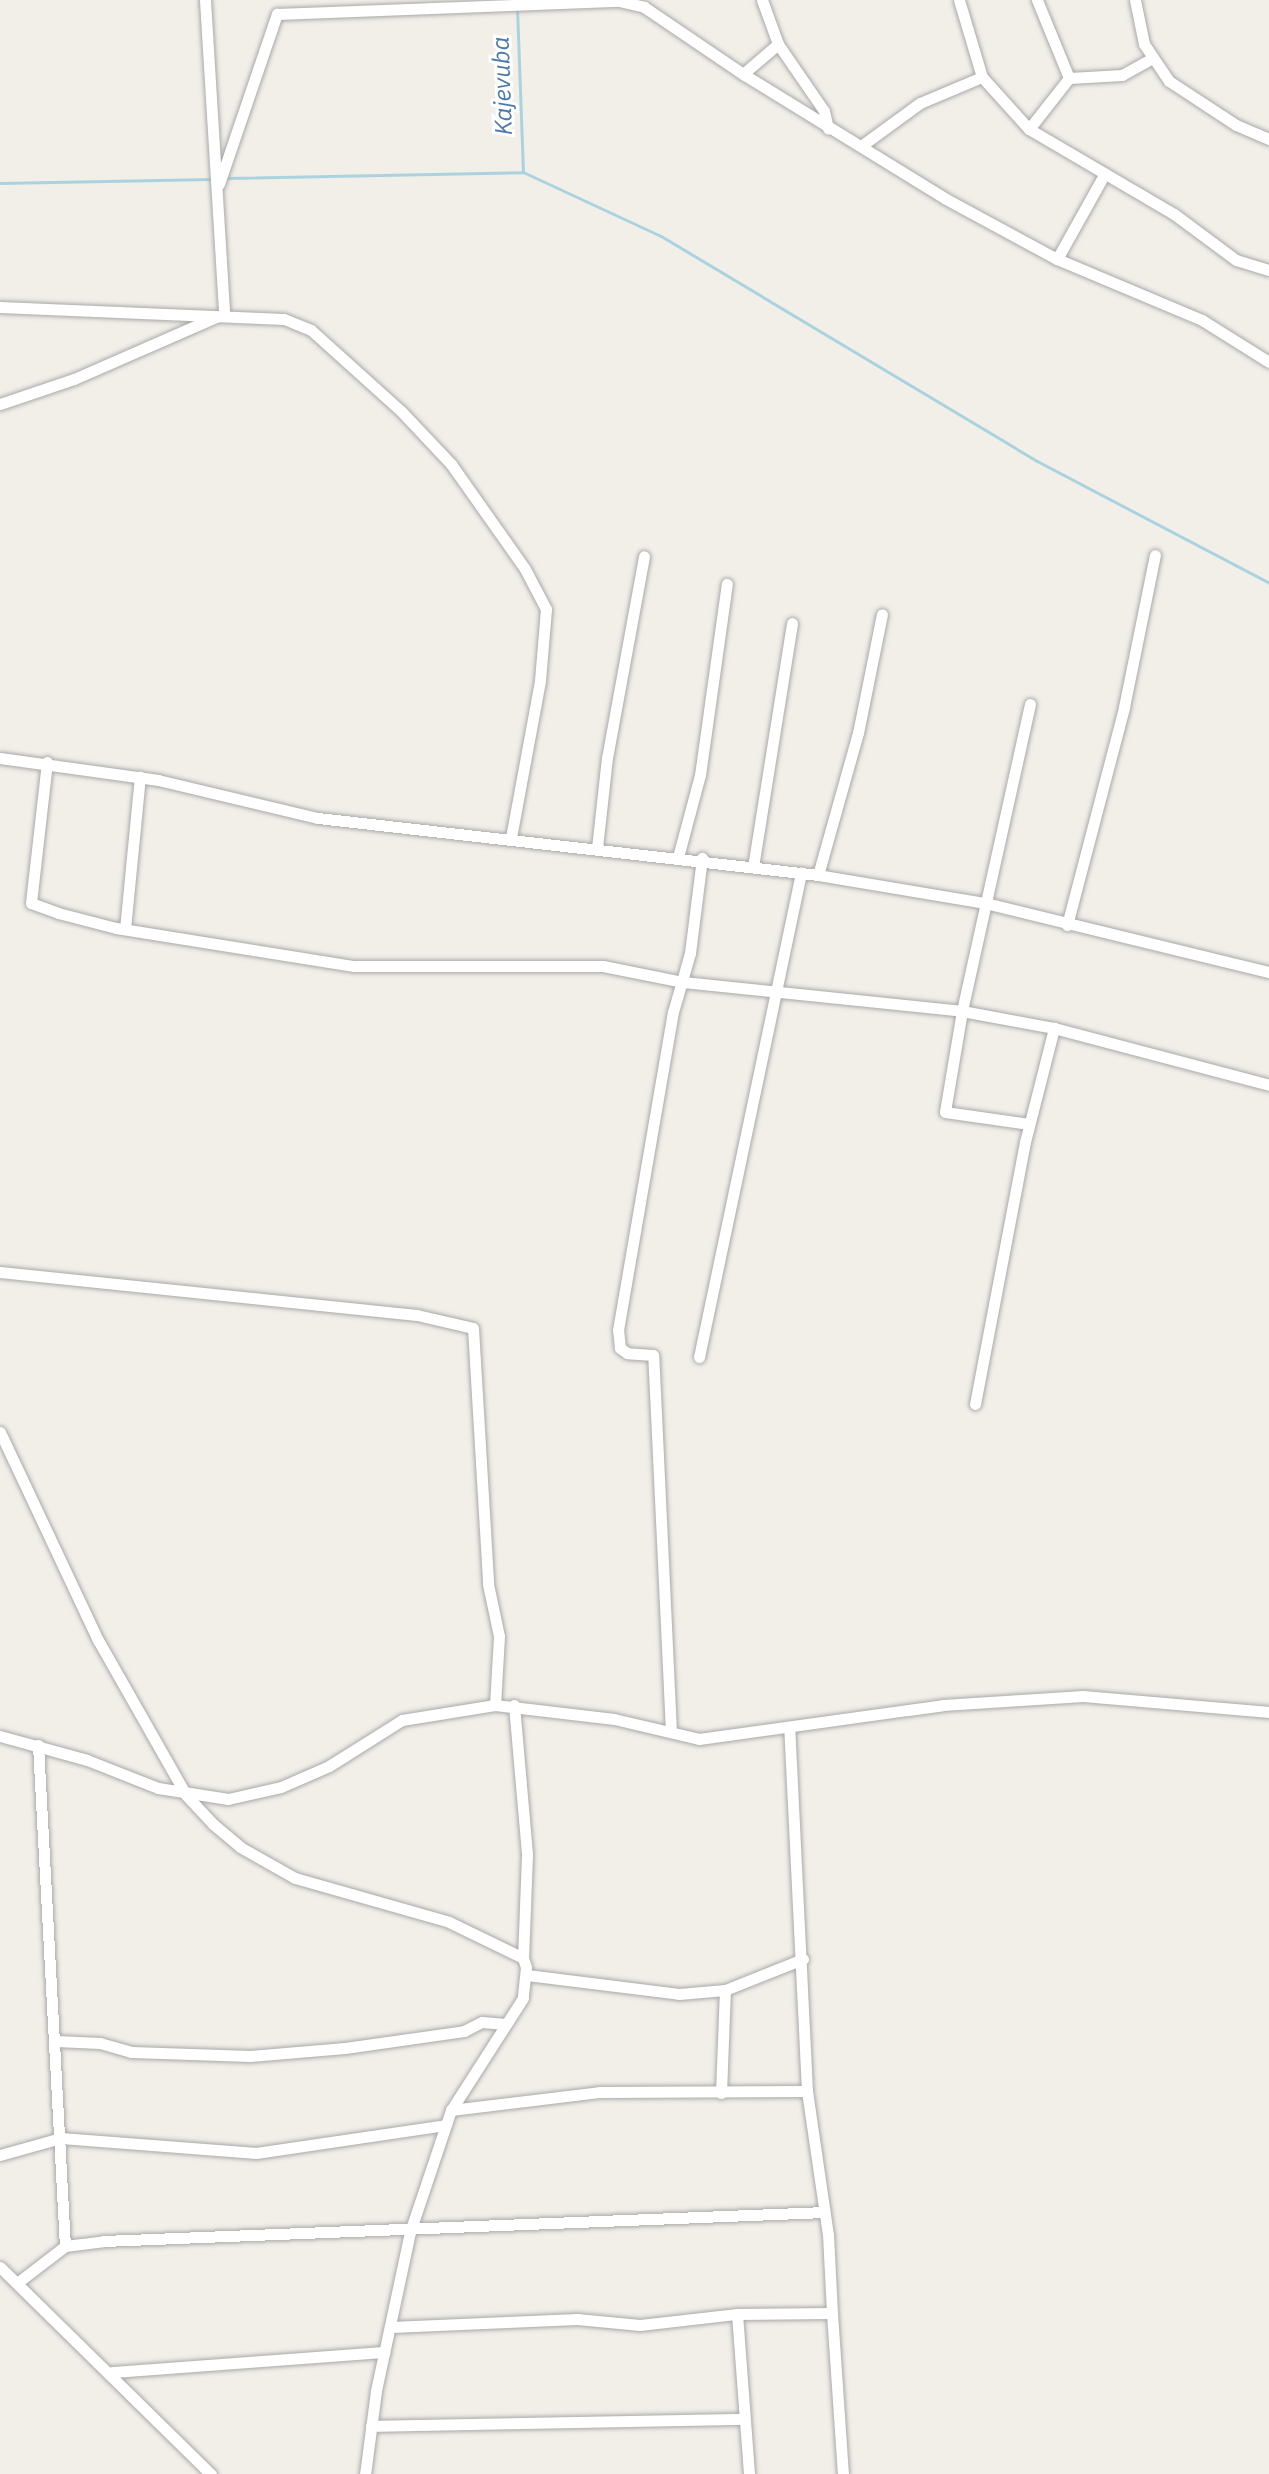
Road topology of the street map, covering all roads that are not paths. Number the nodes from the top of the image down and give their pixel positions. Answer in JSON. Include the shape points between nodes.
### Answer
{"nodes":[{"id":1,"x":205,"y":0,"type":"edge"},
{"id":2,"x":762,"y":0,"type":"edge"},
{"id":3,"x":959,"y":0,"type":"edge"},
{"id":4,"x":1037,"y":0,"type":"edge"},
{"id":5,"x":1135,"y":0,"type":"edge"},
{"id":6,"x":778,"y":44,"type":"junction"},
{"id":7,"x":1153,"y":58,"type":"junction"},
{"id":8,"x":743,"y":74,"type":"junction"},
{"id":9,"x":982,"y":77,"type":"junction"},
{"id":10,"x":1069,"y":78,"type":"junction"},
{"id":11,"x":828,"y":129,"type":"junction"},
{"id":12,"x":1029,"y":129,"type":"junction"},
{"id":13,"x":1269,"y":139,"type":"edge"},
{"id":14,"x":861,"y":146,"type":"junction"},
{"id":15,"x":1105,"y":173,"type":"junction"},
{"id":16,"x":219,"y":184,"type":"junction"},
{"id":17,"x":1057,"y":259,"type":"junction"},
{"id":18,"x":1268,"y":266,"type":"edge"},
{"id":19,"x":0,"y":307,"type":"edge"},
{"id":20,"x":224,"y":314,"type":"junction"},
{"id":21,"x":1269,"y":362,"type":"edge"},
{"id":22,"x":0,"y":404,"type":"edge"},
{"id":23,"x":1155,"y":555,"type":"dead end"},
{"id":24,"x":644,"y":556,"type":"dead end"},
{"id":25,"x":727,"y":584,"type":"dead end"},
{"id":26,"x":882,"y":614,"type":"dead end"},
{"id":27,"x":792,"y":623,"type":"dead end"},
{"id":28,"x":1030,"y":704,"type":"dead end"},
{"id":29,"x":0,"y":758,"type":"edge"},
{"id":30,"x":47,"y":762,"type":"junction"},
{"id":31,"x":140,"y":777,"type":"junction"},
{"id":32,"x":511,"y":837,"type":"junction"},
{"id":33,"x":597,"y":848,"type":"junction"},
{"id":34,"x":678,"y":857,"type":"junction"},
{"id":35,"x":702,"y":858,"type":"junction"},
{"id":36,"x":753,"y":867,"type":"junction"},
{"id":37,"x":801,"y":873,"type":"junction"},
{"id":38,"x":818,"y":875,"type":"junction"},
{"id":39,"x":985,"y":903,"type":"junction"},
{"id":40,"x":1067,"y":925,"type":"junction"},
{"id":41,"x":125,"y":929,"type":"junction"},
{"id":42,"x":1269,"y":972,"type":"edge"},
{"id":43,"x":683,"y":982,"type":"junction"},
{"id":44,"x":779,"y":992,"type":"junction"},
{"id":45,"x":962,"y":1011,"type":"junction"},
{"id":46,"x":1054,"y":1028,"type":"junction"},
{"id":47,"x":1269,"y":1085,"type":"edge"},
{"id":48,"x":1029,"y":1124,"type":"junction"},
{"id":49,"x":0,"y":1272,"type":"edge"},
{"id":50,"x":699,"y":1357,"type":"dead end"},
{"id":51,"x":975,"y":1404,"type":"dead end"},
{"id":52,"x":0,"y":1432,"type":"edge"},
{"id":53,"x":495,"y":1705,"type":"junction"},
{"id":54,"x":514,"y":1705,"type":"junction"},
{"id":55,"x":1269,"y":1712,"type":"edge"},
{"id":56,"x":789,"y":1727,"type":"junction"},
{"id":57,"x":671,"y":1732,"type":"junction"},
{"id":58,"x":0,"y":1735,"type":"edge"},
{"id":59,"x":38,"y":1745,"type":"junction"},
{"id":60,"x":186,"y":1795,"type":"junction"},
{"id":61,"x":523,"y":1958,"type":"junction"},
{"id":62,"x":803,"y":1959,"type":"junction"},
{"id":63,"x":527,"y":1975,"type":"junction"},
{"id":64,"x":725,"y":1990,"type":"junction"},
{"id":65,"x":503,"y":2024,"type":"junction"},
{"id":66,"x":56,"y":2041,"type":"junction"},
{"id":67,"x":807,"y":2091,"type":"junction"},
{"id":68,"x":721,"y":2093,"type":"junction"},
{"id":69,"x":451,"y":2110,"type":"junction"},
{"id":70,"x":445,"y":2125,"type":"junction"},
{"id":71,"x":61,"y":2138,"type":"junction"},
{"id":72,"x":0,"y":2155,"type":"edge"},
{"id":73,"x":824,"y":2212,"type":"junction"},
{"id":74,"x":410,"y":2232,"type":"junction"},
{"id":75,"x":65,"y":2246,"type":"junction"},
{"id":76,"x":0,"y":2267,"type":"edge"},
{"id":77,"x":17,"y":2283,"type":"junction"},
{"id":78,"x":832,"y":2313,"type":"junction"},
{"id":79,"x":737,"y":2314,"type":"junction"},
{"id":80,"x":391,"y":2327,"type":"junction"},
{"id":81,"x":384,"y":2352,"type":"junction"},
{"id":82,"x":112,"y":2372,"type":"junction"},
{"id":83,"x":742,"y":2419,"type":"junction"},
{"id":84,"x":371,"y":2426,"type":"junction"},
{"id":85,"x":211,"y":2474,"type":"edge"},
{"id":86,"x":365,"y":2474,"type":"edge"},
{"id":87,"x":749,"y":2474,"type":"edge"},
{"id":88,"x":843,"y":2474,"type":"edge"}],
"edges":[{"from":1,"to":16,"type":"street"},
{"from":2,"to":6,"type":"street"},
{"from":3,"to":9,"type":"street"},
{"from":4,"to":10,"type":"street"},
{"from":5,"to":7,"type":"street","via":[[1137,22]]},
{"from":6,"to":8,"type":"street"},
{"from":6,"to":11,"type":"street","via":[[824,111]]},
{"from":7,"to":10,"type":"street","via":[[1122,75]]},
{"from":7,"to":13,"type":"street","via":[[1185,96]]},
{"from":8,"to":11,"type":"street"},
{"from":8,"to":16,"type":"street","via":[[644,7],[619,1],[277,14]]},
{"from":9,"to":12,"type":"street"},
{"from":9,"to":14,"type":"street","via":[[920,103]]},
{"from":10,"to":12,"type":"street"},
{"from":11,"to":14,"type":"street"},
{"from":12,"to":15,"type":"street"},
{"from":14,"to":17,"type":"street"},
{"from":15,"to":17,"type":"street"},
{"from":15,"to":18,"type":"street","via":[[1236,260]]},
{"from":16,"to":20,"type":"street"},
{"from":17,"to":21,"type":"street","via":[[1202,320]]},
{"from":19,"to":20,"type":"street"},
{"from":20,"to":22,"type":"street","via":[[74,379]]},
{"from":20,"to":32,"type":"street","via":[[284,319],[311,330],[348,360],[451,464],[538,591],[546,609],[540,681]]},
{"from":23,"to":40,"type":"street","via":[[1124,707]]},
{"from":24,"to":33,"type":"street","via":[[607,758]]},
{"from":25,"to":34,"type":"street","via":[[700,775]]},
{"from":26,"to":38,"type":"street","via":[[858,733]]},
{"from":27,"to":36,"type":"street"},
{"from":28,"to":39,"type":"street"},
{"from":29,"to":30,"type":"street"},
{"from":30,"to":31,"type":"street"},
{"from":30,"to":41,"type":"street","via":[[31,903]]},
{"from":31,"to":32,"type":"street","via":[[318,818]]},
{"from":31,"to":41,"type":"street"},
{"from":32,"to":33,"type":"street"},
{"from":33,"to":34,"type":"street"},
{"from":34,"to":35,"type":"street"},
{"from":35,"to":36,"type":"street"},
{"from":35,"to":43,"type":"street"},
{"from":36,"to":37,"type":"street"},
{"from":37,"to":38,"type":"street"},
{"from":37,"to":44,"type":"street"},
{"from":38,"to":39,"type":"street"},
{"from":39,"to":40,"type":"street"},
{"from":39,"to":45,"type":"street"},
{"from":40,"to":42,"type":"street"},
{"from":41,"to":43,"type":"street","via":[[354,966],[563,964]]},
{"from":43,"to":44,"type":"street"},
{"from":43,"to":57,"type":"street","via":[[673,1012],[618,1330],[620,1348],[653,1355]]},
{"from":44,"to":45,"type":"street"},
{"from":44,"to":50,"type":"street"},
{"from":45,"to":46,"type":"street"},
{"from":45,"to":48,"type":"street","via":[[945,1112]]},
{"from":46,"to":47,"type":"street"},
{"from":46,"to":48,"type":"street"},
{"from":48,"to":51,"type":"street"},
{"from":49,"to":53,"type":"street","via":[[417,1315],[473,1328],[488,1584],[499,1636]]},
{"from":52,"to":60,"type":"street","via":[[61,1569]]},
{"from":53,"to":54,"type":"street"},
{"from":53,"to":60,"type":"street","via":[[402,1720],[329,1766],[281,1787],[228,1799]]},
{"from":54,"to":57,"type":"street"},
{"from":54,"to":61,"type":"street","via":[[527,1855]]},
{"from":55,"to":56,"type":"street","via":[[1083,1696],[943,1705]]},
{"from":56,"to":57,"type":"street","via":[[699,1739]]},
{"from":56,"to":62,"type":"street"},
{"from":58,"to":59,"type":"street"},
{"from":59,"to":60,"type":"street"},
{"from":59,"to":66,"type":"street"},
{"from":60,"to":61,"type":"street","via":[[240,1847],[295,1878],[421,1912]]},
{"from":61,"to":63,"type":"street"},
{"from":62,"to":64,"type":"street"},
{"from":62,"to":67,"type":"street"},
{"from":63,"to":64,"type":"street","via":[[639,1991]]},
{"from":63,"to":65,"type":"street","via":[[523,1998]]},
{"from":64,"to":68,"type":"street"},
{"from":65,"to":66,"type":"street","via":[[482,2022],[464,2031],[402,2041],[250,2056],[132,2052],[100,2043]]},
{"from":65,"to":69,"type":"street"},
{"from":66,"to":71,"type":"street"},
{"from":67,"to":68,"type":"street"},
{"from":67,"to":73,"type":"street"},
{"from":68,"to":69,"type":"street","via":[[599,2092]]},
{"from":69,"to":70,"type":"street"},
{"from":70,"to":71,"type":"street","via":[[256,2153]]},
{"from":70,"to":74,"type":"street"},
{"from":71,"to":72,"type":"street"},
{"from":71,"to":75,"type":"street"},
{"from":73,"to":74,"type":"street","via":[[734,2212]]},
{"from":73,"to":78,"type":"street"},
{"from":74,"to":75,"type":"street"},
{"from":74,"to":80,"type":"street"},
{"from":75,"to":77,"type":"street"},
{"from":76,"to":77,"type":"street"},
{"from":77,"to":82,"type":"street"},
{"from":78,"to":79,"type":"street"},
{"from":78,"to":88,"type":"street"},
{"from":79,"to":80,"type":"street","via":[[640,2325],[577,2319]]},
{"from":79,"to":83,"type":"street"},
{"from":80,"to":81,"type":"street"},
{"from":81,"to":82,"type":"street"},
{"from":81,"to":84,"type":"street"},
{"from":82,"to":85,"type":"street"},
{"from":83,"to":84,"type":"street"},
{"from":83,"to":87,"type":"street"},
{"from":84,"to":86,"type":"street"}]}
